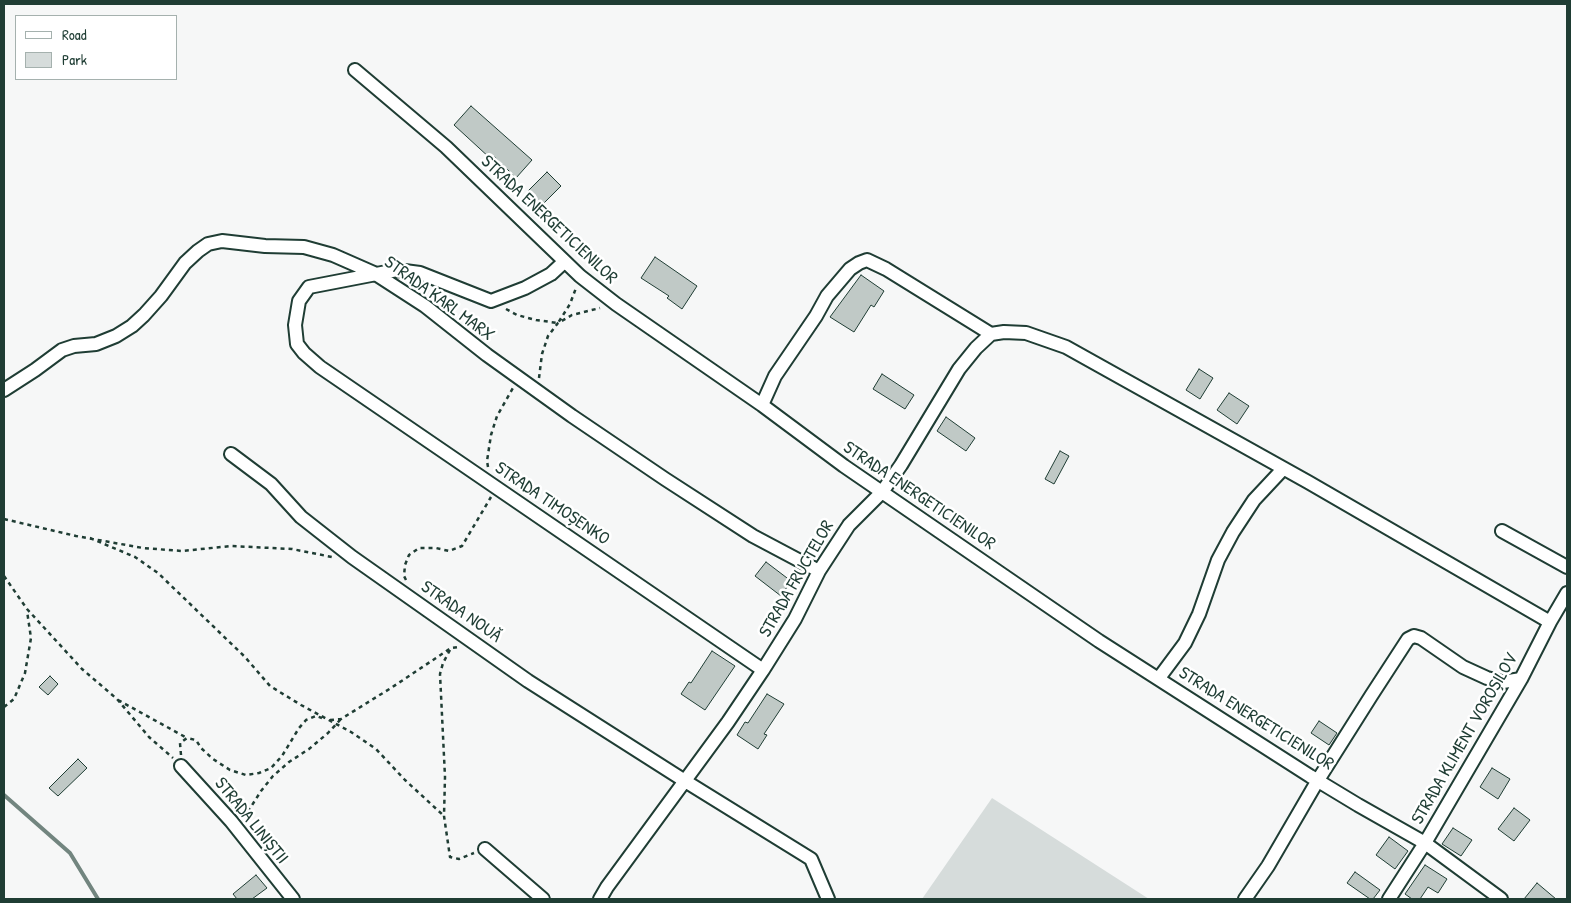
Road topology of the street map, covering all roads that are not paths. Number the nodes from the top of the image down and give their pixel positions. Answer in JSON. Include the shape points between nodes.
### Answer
{"nodes":[{"id":1,"x":355,"y":70,"type":"dead end"},
{"id":2,"x":564,"y":262,"type":"junction"},
{"id":3,"x":374,"y":273,"type":"junction"},
{"id":4,"x":991,"y":334,"type":"junction"},
{"id":5,"x":4,"y":390,"type":"edge"},
{"id":6,"x":762,"y":405,"type":"junction"},
{"id":7,"x":231,"y":454,"type":"dead end"},
{"id":8,"x":1284,"y":469,"type":"junction"},
{"id":9,"x":882,"y":492,"type":"junction"},
{"id":10,"x":1502,"y":531,"type":"dead end"},
{"id":11,"x":1567,"y":568,"type":"edge"},
{"id":12,"x":819,"y":571,"type":"junction"},
{"id":13,"x":1567,"y":594,"type":"edge"},
{"id":14,"x":1550,"y":622,"type":"junction"},
{"id":15,"x":763,"y":670,"type":"junction"},
{"id":16,"x":1158,"y":678,"type":"junction"},
{"id":17,"x":1521,"y":679,"type":"junction"},
{"id":18,"x":181,"y":766,"type":"road end"},
{"id":19,"x":1318,"y":780,"type":"junction"},
{"id":20,"x":685,"y":781,"type":"junction"},
{"id":21,"x":1425,"y":843,"type":"junction"},
{"id":22,"x":485,"y":849,"type":"road end"},
{"id":23,"x":293,"y":899,"type":"edge"},
{"id":24,"x":543,"y":899,"type":"edge"},
{"id":25,"x":600,"y":899,"type":"edge"},
{"id":26,"x":828,"y":899,"type":"edge"},
{"id":27,"x":1245,"y":899,"type":"edge"},
{"id":28,"x":1389,"y":899,"type":"edge"},
{"id":29,"x":1501,"y":899,"type":"edge"}],
"edges":[{"from":1,"to":2,"type":"street","name":"STRADA ENERGETICIENILOR","via":[[446,147]]},
{"from":2,"to":3,"type":"street","name":"STRADA TIMOȘENKO","via":[[551,274],[525,288],[491,301],[420,273],[397,270]]},
{"from":2,"to":6,"type":"street","name":"STRADA ENERGETICIENILOR","via":[[616,304]]},
{"from":3,"to":5,"type":"street","name":"STRADA KARL MARX","via":[[333,255],[304,247],[222,241],[208,244],[185,263],[161,296],[132,326],[96,344],[62,350]]},
{"from":3,"to":12,"type":"street","name":"STRADA KARL MARX","via":[[425,306],[487,355],[665,479],[753,536]]},
{"from":3,"to":15,"type":"street","name":"STRADA TIMOȘENKO","via":[[309,287],[299,301],[295,325],[297,344],[304,353]]},
{"from":4,"to":6,"type":"street","via":[[867,260],[850,269],[828,296],[775,376]]},
{"from":4,"to":8,"type":"street","via":[[1026,333],[1066,347]]},
{"from":4,"to":9,"type":"street","name":"STRADA FRUCTELOR","via":[[958,369]]},
{"from":6,"to":9,"type":"street","name":"STRADA ENERGETICIENILOR"},
{"from":7,"to":20,"type":"street","name":"STRADA NOUĂ","via":[[271,484],[301,517],[352,557],[528,681]]},
{"from":8,"to":14,"type":"street"},
{"from":8,"to":16,"type":"street","via":[[1254,500],[1233,532],[1218,560],[1185,643]]},
{"from":9,"to":12,"type":"street","name":"STRADA FRUCTELOR","via":[[849,525]]},
{"from":9,"to":16,"type":"street","name":"STRADA ENERGETICIENILOR"},
{"from":10,"to":11,"type":"street"},
{"from":12,"to":15,"type":"street","name":"STRADA FRUCTELOR","via":[[795,619]]},
{"from":13,"to":14,"type":"street","name":"STRADA KLIMENT VOROȘILOV"},
{"from":14,"to":17,"type":"street","name":"STRADA KLIMENT VOROȘILOV"},
{"from":15,"to":20,"type":"street","name":"STRADA FRUCTELOR"},
{"from":16,"to":19,"type":"street","name":"STRADA ENERGETICIENILOR"},
{"from":17,"to":19,"type":"street","via":[[1504,682],[1487,678],[1414,636],[1408,639]]},
{"from":17,"to":21,"type":"street","name":"STRADA KLIMENT VOROȘILOV"},
{"from":18,"to":23,"type":"street","name":"STRADA LINIȘTII"},
{"from":19,"to":21,"type":"street","name":"STRADA ENERGETICIENILOR"},
{"from":19,"to":27,"type":"street"},
{"from":20,"to":25,"type":"street","name":"STRADA FRUCTELOR"},
{"from":20,"to":26,"type":"street","via":[[811,859]]},
{"from":21,"to":28,"type":"street","name":"STRADA KLIMENT VOROȘILOV"},
{"from":21,"to":29,"type":"street","name":"STRADA ENERGETICIENILOR"},
{"from":22,"to":24,"type":"street"}]}
